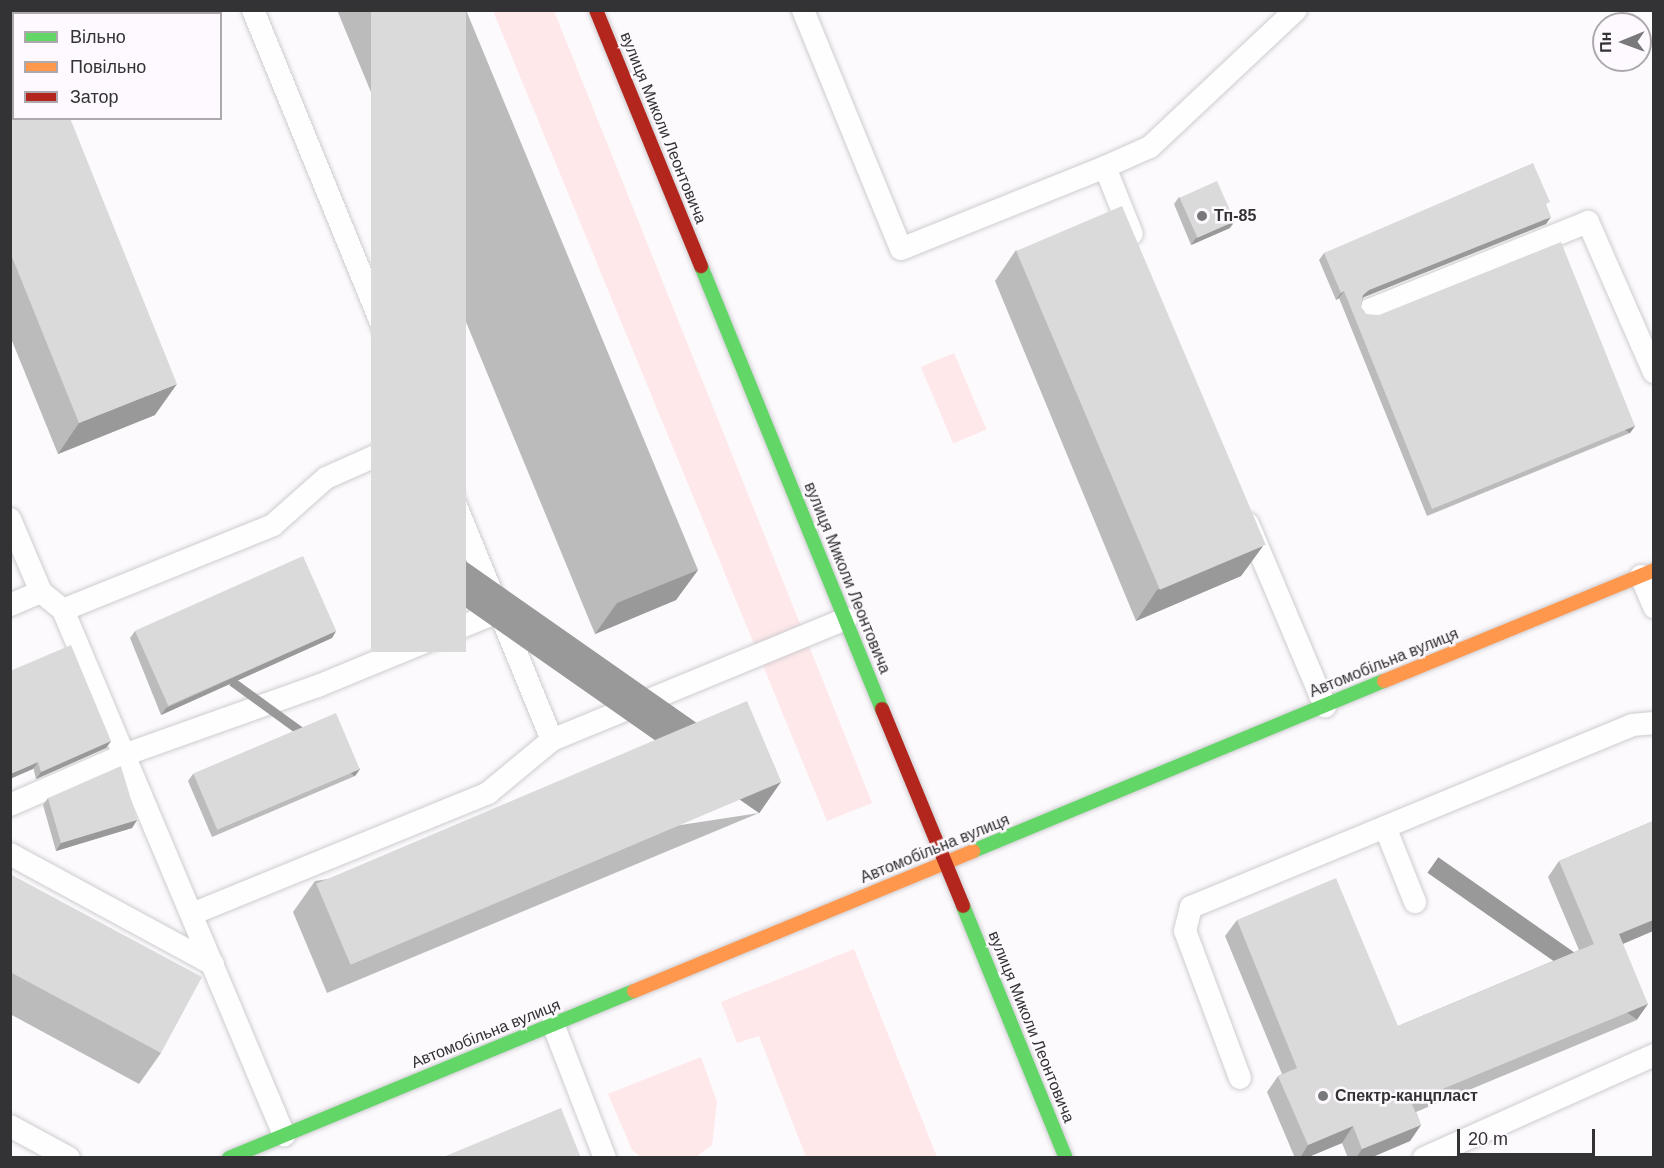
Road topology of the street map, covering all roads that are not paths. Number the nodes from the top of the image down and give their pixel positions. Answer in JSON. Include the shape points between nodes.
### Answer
{"nodes":[{"id":1,"x":253,"y":10,"type":"edge"},
{"id":2,"x":597,"y":10,"type":"edge"},
{"id":3,"x":802,"y":10,"type":"edge"},
{"id":4,"x":1296,"y":10,"type":"edge"},
{"id":5,"x":1105,"y":167,"type":"junction"},
{"id":6,"x":1140,"y":253,"type":"edge"},
{"id":7,"x":1369,"y":310,"type":"dead end"},
{"id":8,"x":1653,"y":372,"type":"edge"},
{"id":9,"x":427,"y":433,"type":"junction"},
{"id":10,"x":1242,"y":506,"type":"edge"},
{"id":11,"x":10,"y":519,"type":"edge"},
{"id":12,"x":1647,"y":573,"type":"edge"},
{"id":13,"x":41,"y":592,"type":"junction"},
{"id":14,"x":10,"y":605,"type":"edge"},
{"id":15,"x":1653,"y":607,"type":"edge"},
{"id":16,"x":63,"y":610,"type":"junction"},
{"id":17,"x":500,"y":611,"type":"junction"},
{"id":18,"x":846,"y":619,"type":"junction"},
{"id":19,"x":1325,"y":706,"type":"junction"},
{"id":20,"x":1653,"y":723,"type":"edge"},
{"id":21,"x":552,"y":740,"type":"junction"},
{"id":22,"x":124,"y":755,"type":"junction"},
{"id":23,"x":10,"y":805,"type":"edge"},
{"id":24,"x":1385,"y":827,"type":"junction"},
{"id":25,"x":10,"y":854,"type":"edge"},
{"id":26,"x":945,"y":862,"type":"junction"},
{"id":27,"x":1415,"y":902,"type":"dead end"},
{"id":28,"x":192,"y":914,"type":"junction"},
{"id":29,"x":213,"y":964,"type":"junction"},
{"id":30,"x":553,"y":1024,"type":"junction"},
{"id":31,"x":1653,"y":1055,"type":"edge"},
{"id":32,"x":1240,"y":1078,"type":"dead end"},
{"id":33,"x":10,"y":1126,"type":"edge"},
{"id":34,"x":284,"y":1135,"type":"junction"},
{"id":35,"x":69,"y":1158,"type":"edge"},
{"id":36,"x":229,"y":1158,"type":"edge"},
{"id":37,"x":606,"y":1158,"type":"edge"},
{"id":38,"x":1066,"y":1158,"type":"edge"},
{"id":39,"x":1424,"y":1158,"type":"edge"}],
"edges":[{"from":1,"to":9,"type":"lane"},
{"from":2,"to":18,"type":"street","name":"вулиця Миколи Леонтовича"},
{"from":3,"to":5,"type":"lane","via":[[901,249]]},
{"from":4,"to":5,"type":"lane","via":[[1150,147]]},
{"from":5,"to":6,"type":"lane"},
{"from":7,"to":8,"type":"lane","via":[[1588,222]]},
{"from":9,"to":16,"type":"lane","via":[[326,478],[273,525]]},
{"from":9,"to":17,"type":"lane"},
{"from":10,"to":19,"type":"lane"},
{"from":11,"to":13,"type":"lane"},
{"from":12,"to":15,"type":"lane"},
{"from":12,"to":19,"type":"street","name":"Автомобільна вулиця"},
{"from":13,"to":14,"type":"lane"},
{"from":13,"to":16,"type":"lane"},
{"from":16,"to":22,"type":"lane"},
{"from":17,"to":21,"type":"lane"},
{"from":17,"to":22,"type":"lane","via":[[318,686]]},
{"from":18,"to":21,"type":"lane"},
{"from":18,"to":26,"type":"street","name":"вулиця Миколи Леонтовича"},
{"from":19,"to":26,"type":"street","name":"Автомобільна вулиця"},
{"from":20,"to":24,"type":"lane","via":[[1632,725]]},
{"from":21,"to":28,"type":"lane","via":[[488,792]]},
{"from":22,"to":23,"type":"lane"},
{"from":22,"to":28,"type":"lane"},
{"from":24,"to":27,"type":"lane"},
{"from":24,"to":32,"type":"lane","via":[[1191,907],[1185,931]]},
{"from":25,"to":29,"type":"lane"},
{"from":26,"to":30,"type":"street","name":"Автомобільна вулиця"},
{"from":26,"to":38,"type":"street","name":"вулиця Миколи Леонтовича"},
{"from":28,"to":29,"type":"lane"},
{"from":29,"to":34,"type":"lane"},
{"from":30,"to":34,"type":"street","name":"Автомобільна вулиця"},
{"from":30,"to":37,"type":"lane"},
{"from":31,"to":39,"type":"lane"},
{"from":33,"to":35,"type":"lane"},
{"from":34,"to":36,"type":"street","name":"Автомобільна вулиця"}]}
